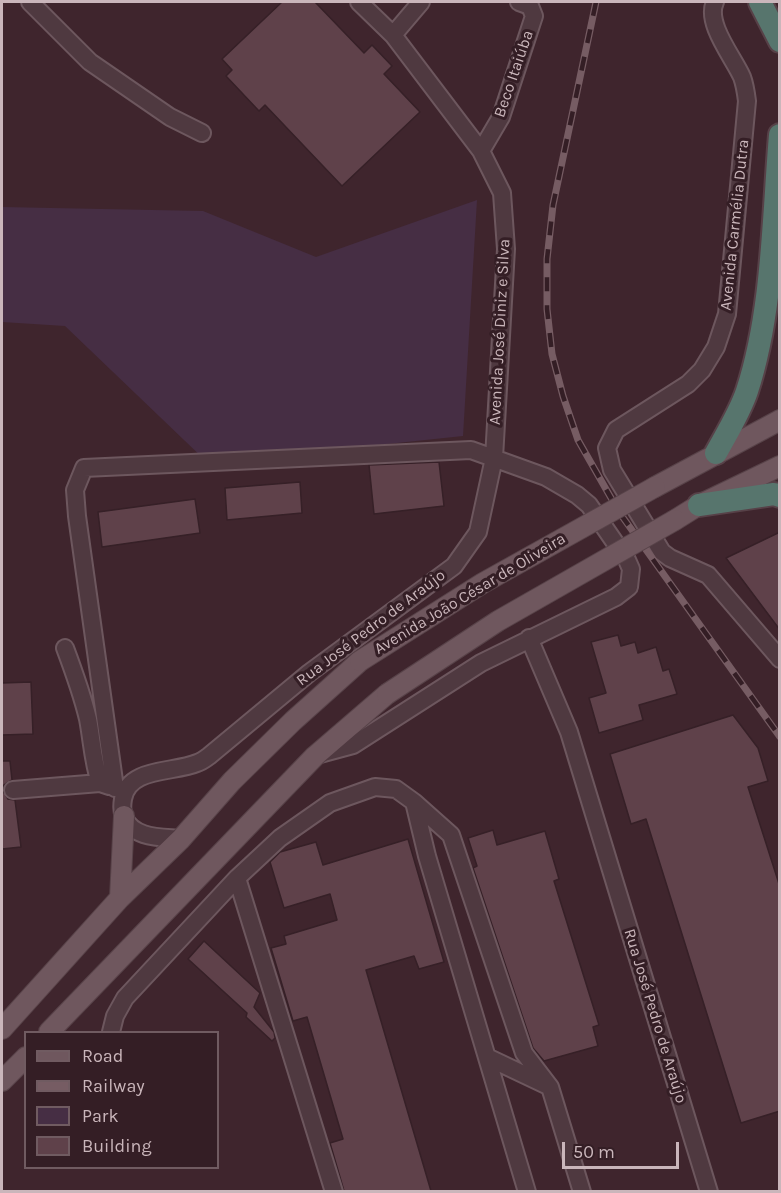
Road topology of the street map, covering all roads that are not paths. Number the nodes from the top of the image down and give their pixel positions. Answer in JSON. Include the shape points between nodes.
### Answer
{"nodes":[{"id":1,"x":30,"y":2,"type":"edge"},
{"id":2,"x":359,"y":2,"type":"edge"},
{"id":3,"x":421,"y":2,"type":"edge"},
{"id":4,"x":519,"y":2,"type":"edge"},
{"id":5,"x":715,"y":2,"type":"edge"},
{"id":6,"x":760,"y":2,"type":"edge"},
{"id":7,"x":393,"y":35,"type":"junction"},
{"id":8,"x":780,"y":41,"type":"edge"},
{"id":9,"x":202,"y":133,"type":"dead end"},
{"id":10,"x":780,"y":135,"type":"edge"},
{"id":11,"x":481,"y":151,"type":"junction"},
{"id":12,"x":780,"y":420,"type":"edge"},
{"id":13,"x":716,"y":453,"type":"junction"},
{"id":14,"x":494,"y":458,"type":"junction"},
{"id":15,"x":780,"y":466,"type":"edge"},
{"id":16,"x":780,"y":496,"type":"edge"},
{"id":17,"x":699,"y":505,"type":"junction"},
{"id":18,"x":529,"y":639,"type":"junction"},
{"id":19,"x":65,"y":648,"type":"dead end"},
{"id":20,"x":780,"y":659,"type":"edge"},
{"id":21,"x":315,"y":756,"type":"junction"},
{"id":22,"x":113,"y":788,"type":"junction"},
{"id":23,"x":13,"y":789,"type":"dead end"},
{"id":24,"x":414,"y":802,"type":"junction"},
{"id":25,"x":124,"y":816,"type":"junction"},
{"id":26,"x":181,"y":838,"type":"junction"},
{"id":27,"x":237,"y":878,"type":"junction"},
{"id":28,"x":120,"y":898,"type":"junction"},
{"id":29,"x":2,"y":1029,"type":"edge"},
{"id":30,"x":50,"y":1031,"type":"edge"},
{"id":31,"x":111,"y":1031,"type":"edge"},
{"id":32,"x":488,"y":1057,"type":"junction"},
{"id":33,"x":24,"y":1059,"type":"edge"},
{"id":34,"x":2,"y":1081,"type":"edge"},
{"id":35,"x":550,"y":1087,"type":"junction"},
{"id":36,"x":334,"y":1191,"type":"edge"},
{"id":37,"x":527,"y":1191,"type":"edge"},
{"id":38,"x":582,"y":1191,"type":"edge"},
{"id":39,"x":709,"y":1191,"type":"edge"}],
"edges":[{"from":1,"to":9,"type":"street","via":[[90,62],[170,117]]},
{"from":2,"to":7,"type":"street","name":"Avenida José Diniz e Silva"},
{"from":3,"to":7,"type":"street"},
{"from":4,"to":11,"type":"street","name":"Beco Itaiúba","via":[[530,6],[534,16],[501,117]]},
{"from":5,"to":20,"type":"street","name":"Avenida Carmélia Dutra","via":[[714,23],[742,79],[747,101],[727,314],[716,347],[702,370],[688,384],[616,430],[607,448],[612,470],[662,552],[708,575]]},
{"from":6,"to":8,"type":"highway"},
{"from":7,"to":11,"type":"street","name":"Avenida José Diniz e Silva"},
{"from":10,"to":13,"type":"highway","via":[[769,275],[758,354],[746,394]]},
{"from":11,"to":14,"type":"street","name":"Avenida José Diniz e Silva","via":[[501,193],[506,249]]},
{"from":12,"to":13,"type":"main road","name":"Avenida João César de Oliveira"},
{"from":13,"to":26,"type":"main road","name":"Avenida João César de Oliveira","bridge":true,"via":[[483,583],[360,661],[232,781]]},
{"from":14,"to":18,"type":"street","via":[[546,477],[577,495],[596,514],[631,568],[629,587],[616,597]]},
{"from":14,"to":22,"type":"street","name":"Rua José Pedro de Araújo","via":[[478,532],[454,566],[309,673],[209,756],[196,764],[156,772]]},
{"from":14,"to":22,"type":"street","via":[[471,450],[84,468],[75,490],[77,516]]},
{"from":15,"to":17,"type":"main road"},
{"from":16,"to":17,"type":"highway"},
{"from":17,"to":21,"type":"main road","bridge":true,"via":[[498,621],[387,694]]},
{"from":18,"to":21,"type":"street","via":[[481,663],[353,745]]},
{"from":18,"to":39,"type":"street","name":"Rua José Pedro de Araújo","via":[[568,732]]},
{"from":19,"to":22,"type":"street","via":[[79,684],[96,770]]},
{"from":21,"to":30,"type":"main road"},
{"from":22,"to":23,"type":"street"},
{"from":22,"to":25,"type":"street"},
{"from":24,"to":27,"type":"street","via":[[396,789],[375,787],[330,803],[280,838]]},
{"from":24,"to":32,"type":"street"},
{"from":24,"to":35,"type":"street","via":[[451,835],[524,1053]]},
{"from":25,"to":26,"type":"street","via":[[131,828],[141,833]]},
{"from":25,"to":28,"type":"main road"},
{"from":26,"to":28,"type":"main road","name":"Avenida João César de Oliveira"},
{"from":27,"to":31,"type":"street","via":[[125,998]]},
{"from":27,"to":36,"type":"street"},
{"from":28,"to":29,"type":"main road","name":"Avenida João César de Oliveira"},
{"from":32,"to":35,"type":"street"},
{"from":32,"to":37,"type":"street"},
{"from":33,"to":34,"type":"main road"},
{"from":35,"to":38,"type":"street"}]}
